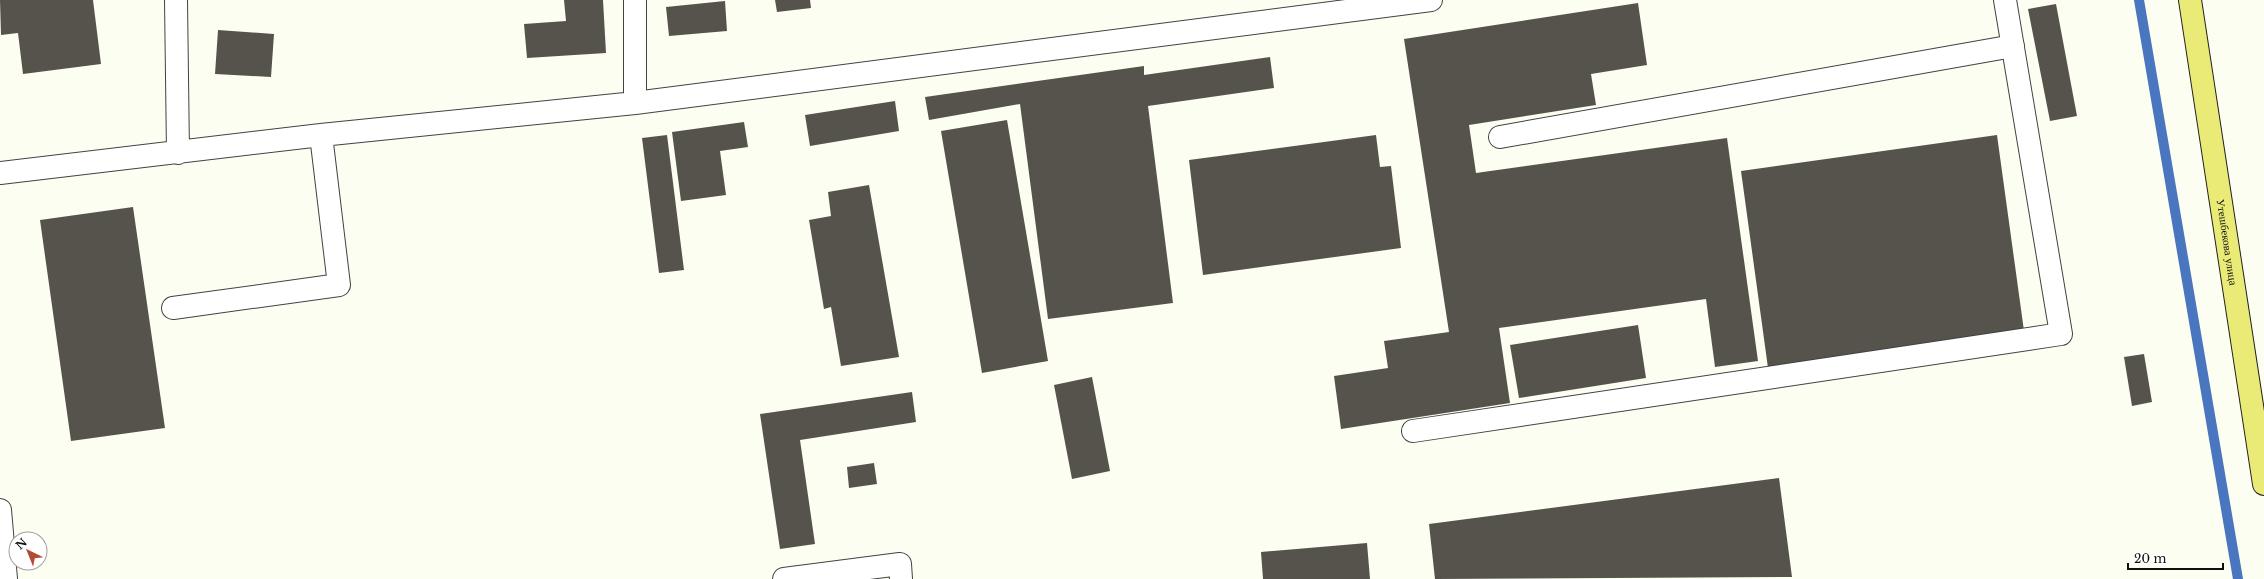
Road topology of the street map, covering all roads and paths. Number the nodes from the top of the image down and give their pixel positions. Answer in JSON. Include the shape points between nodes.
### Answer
{"nodes":[{"id":1,"x":176,"y":0,"type":"edge"},
{"id":2,"x":635,"y":0,"type":"edge"},
{"id":3,"x":1431,"y":0,"type":"edge"},
{"id":4,"x":2006,"y":0,"type":"edge"},
{"id":5,"x":2190,"y":0,"type":"edge"},
{"id":6,"x":2013,"y":46,"type":"junction"},
{"id":7,"x":635,"y":103,"type":"junction"},
{"id":8,"x":321,"y":134,"type":"junction"},
{"id":9,"x":1500,"y":137,"type":"dead end"},
{"id":10,"x":178,"y":153,"type":"junction"},
{"id":11,"x":0,"y":173,"type":"edge"},
{"id":12,"x":173,"y":308,"type":"dead end"},
{"id":13,"x":1413,"y":431,"type":"dead end"},
{"id":14,"x":2264,"y":484,"type":"edge"},
{"id":15,"x":0,"y":510,"type":"edge"},
{"id":16,"x":6,"y":579,"type":"edge"},
{"id":17,"x":784,"y":579,"type":"edge"},
{"id":18,"x":901,"y":579,"type":"edge"}],
"edges":[{"from":1,"to":10,"type":"street"},
{"from":2,"to":7,"type":"street"},
{"from":3,"to":7,"type":"street"},
{"from":4,"to":6,"type":"street"},
{"from":5,"to":14,"type":"main road","name":"Утешбекова улица"},
{"from":6,"to":9,"type":"street"},
{"from":6,"to":13,"type":"street","via":[[2061,334]]},
{"from":7,"to":8,"type":"street"},
{"from":8,"to":10,"type":"street"},
{"from":8,"to":12,"type":"street","via":[[339,284]]},
{"from":10,"to":11,"type":"street"},
{"from":15,"to":16,"type":"street"},
{"from":17,"to":18,"type":"street","via":[[900,564]]}]}
